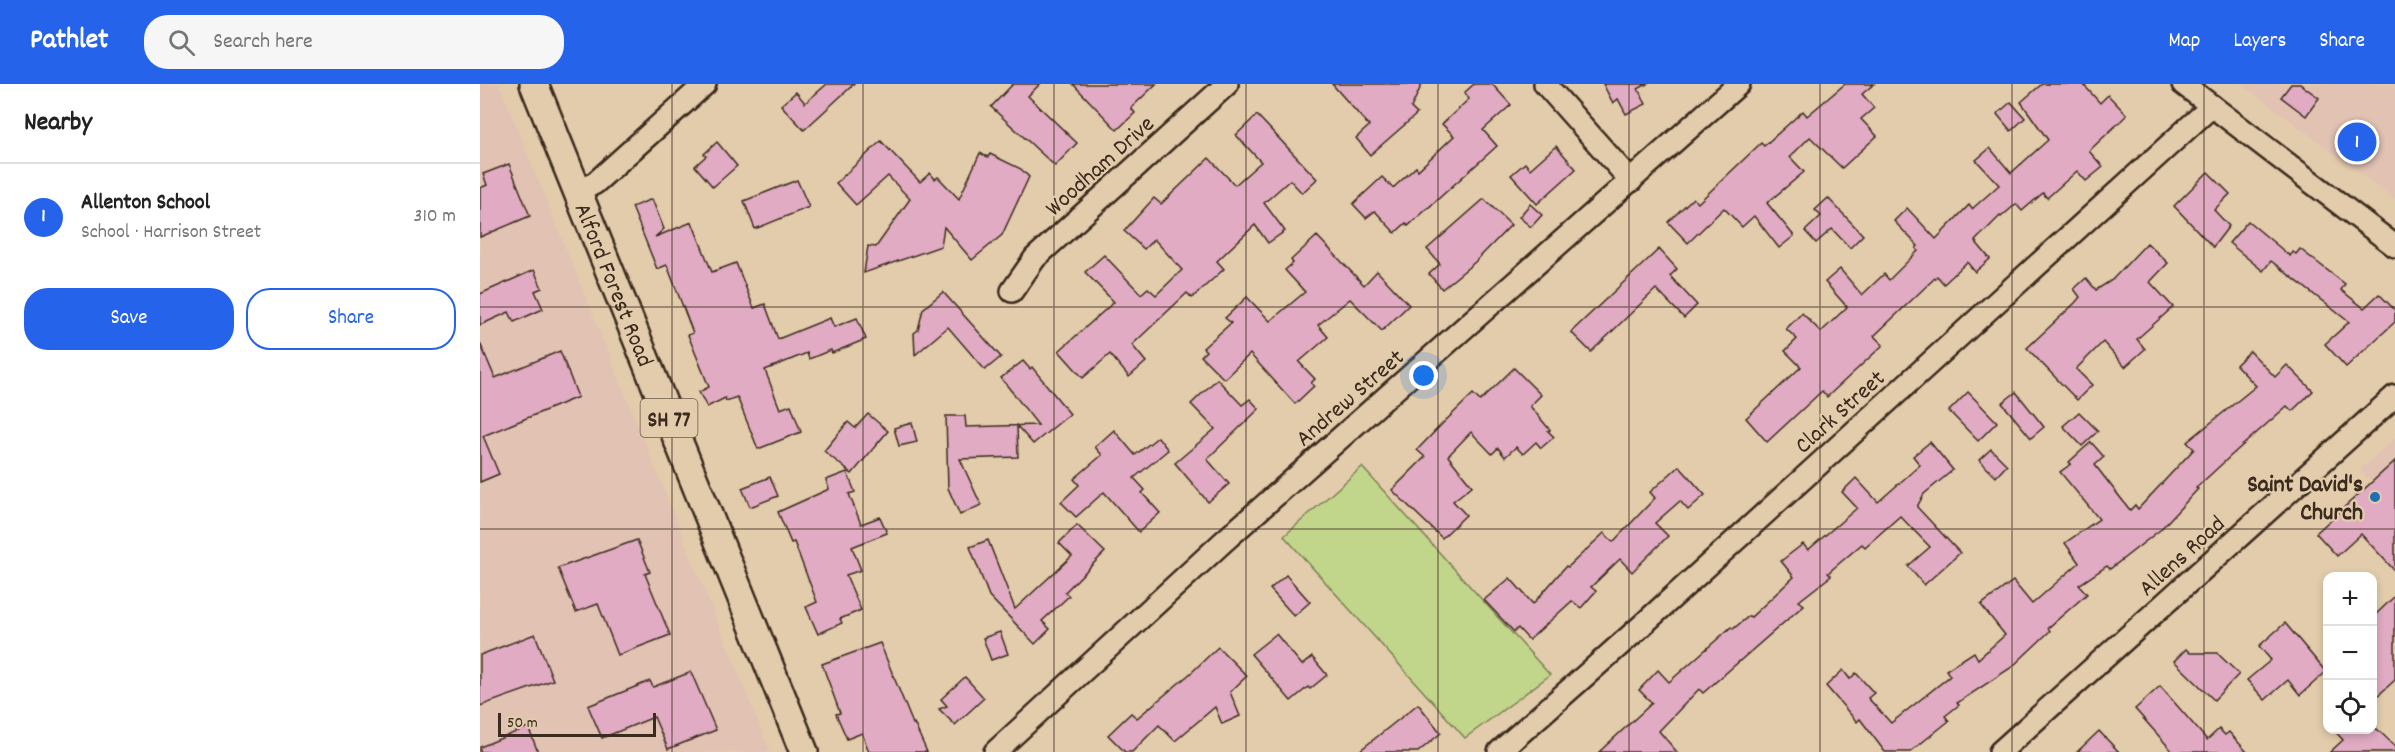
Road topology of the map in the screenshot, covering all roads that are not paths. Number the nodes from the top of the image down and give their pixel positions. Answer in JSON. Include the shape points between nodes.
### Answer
{"nodes":[{"id":1,"x":534,"y":84,"type":"edge"},
{"id":2,"x":705,"y":84,"type":"edge"},
{"id":3,"x":1227,"y":84,"type":"edge"},
{"id":4,"x":1545,"y":84,"type":"edge"},
{"id":5,"x":1739,"y":84,"type":"edge"},
{"id":6,"x":2183,"y":84,"type":"edge"},
{"id":7,"x":2212,"y":106,"type":"junction"},
{"id":8,"x":1631,"y":181,"type":"junction"},
{"id":9,"x":577,"y":192,"type":"junction"},
{"id":10,"x":2395,"y":246,"type":"edge"},
{"id":11,"x":1012,"y":291,"type":"dead end"},
{"id":12,"x":2395,"y":396,"type":"edge"},
{"id":13,"x":804,"y":752,"type":"edge"},
{"id":14,"x":995,"y":752,"type":"edge"},
{"id":15,"x":1499,"y":752,"type":"edge"},
{"id":16,"x":2000,"y":752,"type":"edge"}],
"edges":[{"from":1,"to":9,"type":"main road","name":"Alford Forest Road","number":"SH 77"},
{"from":2,"to":9,"type":"street","via":[[595,183]]},
{"from":3,"to":11,"type":"street","name":"Woodham Drive","via":[[1035,258]]},
{"from":4,"to":8,"type":"street"},
{"from":5,"to":8,"type":"street","name":"Andrew Street"},
{"from":6,"to":7,"type":"street"},
{"from":7,"to":10,"type":"street"},
{"from":7,"to":15,"type":"street","name":"Clark Street"},
{"from":8,"to":14,"type":"street","name":"Andrew Street","via":[[1223,542]]},
{"from":9,"to":13,"type":"main road","name":"Alford Forest Road","number":"SH 77"},
{"from":12,"to":16,"type":"street","name":"Allens Road"}]}
